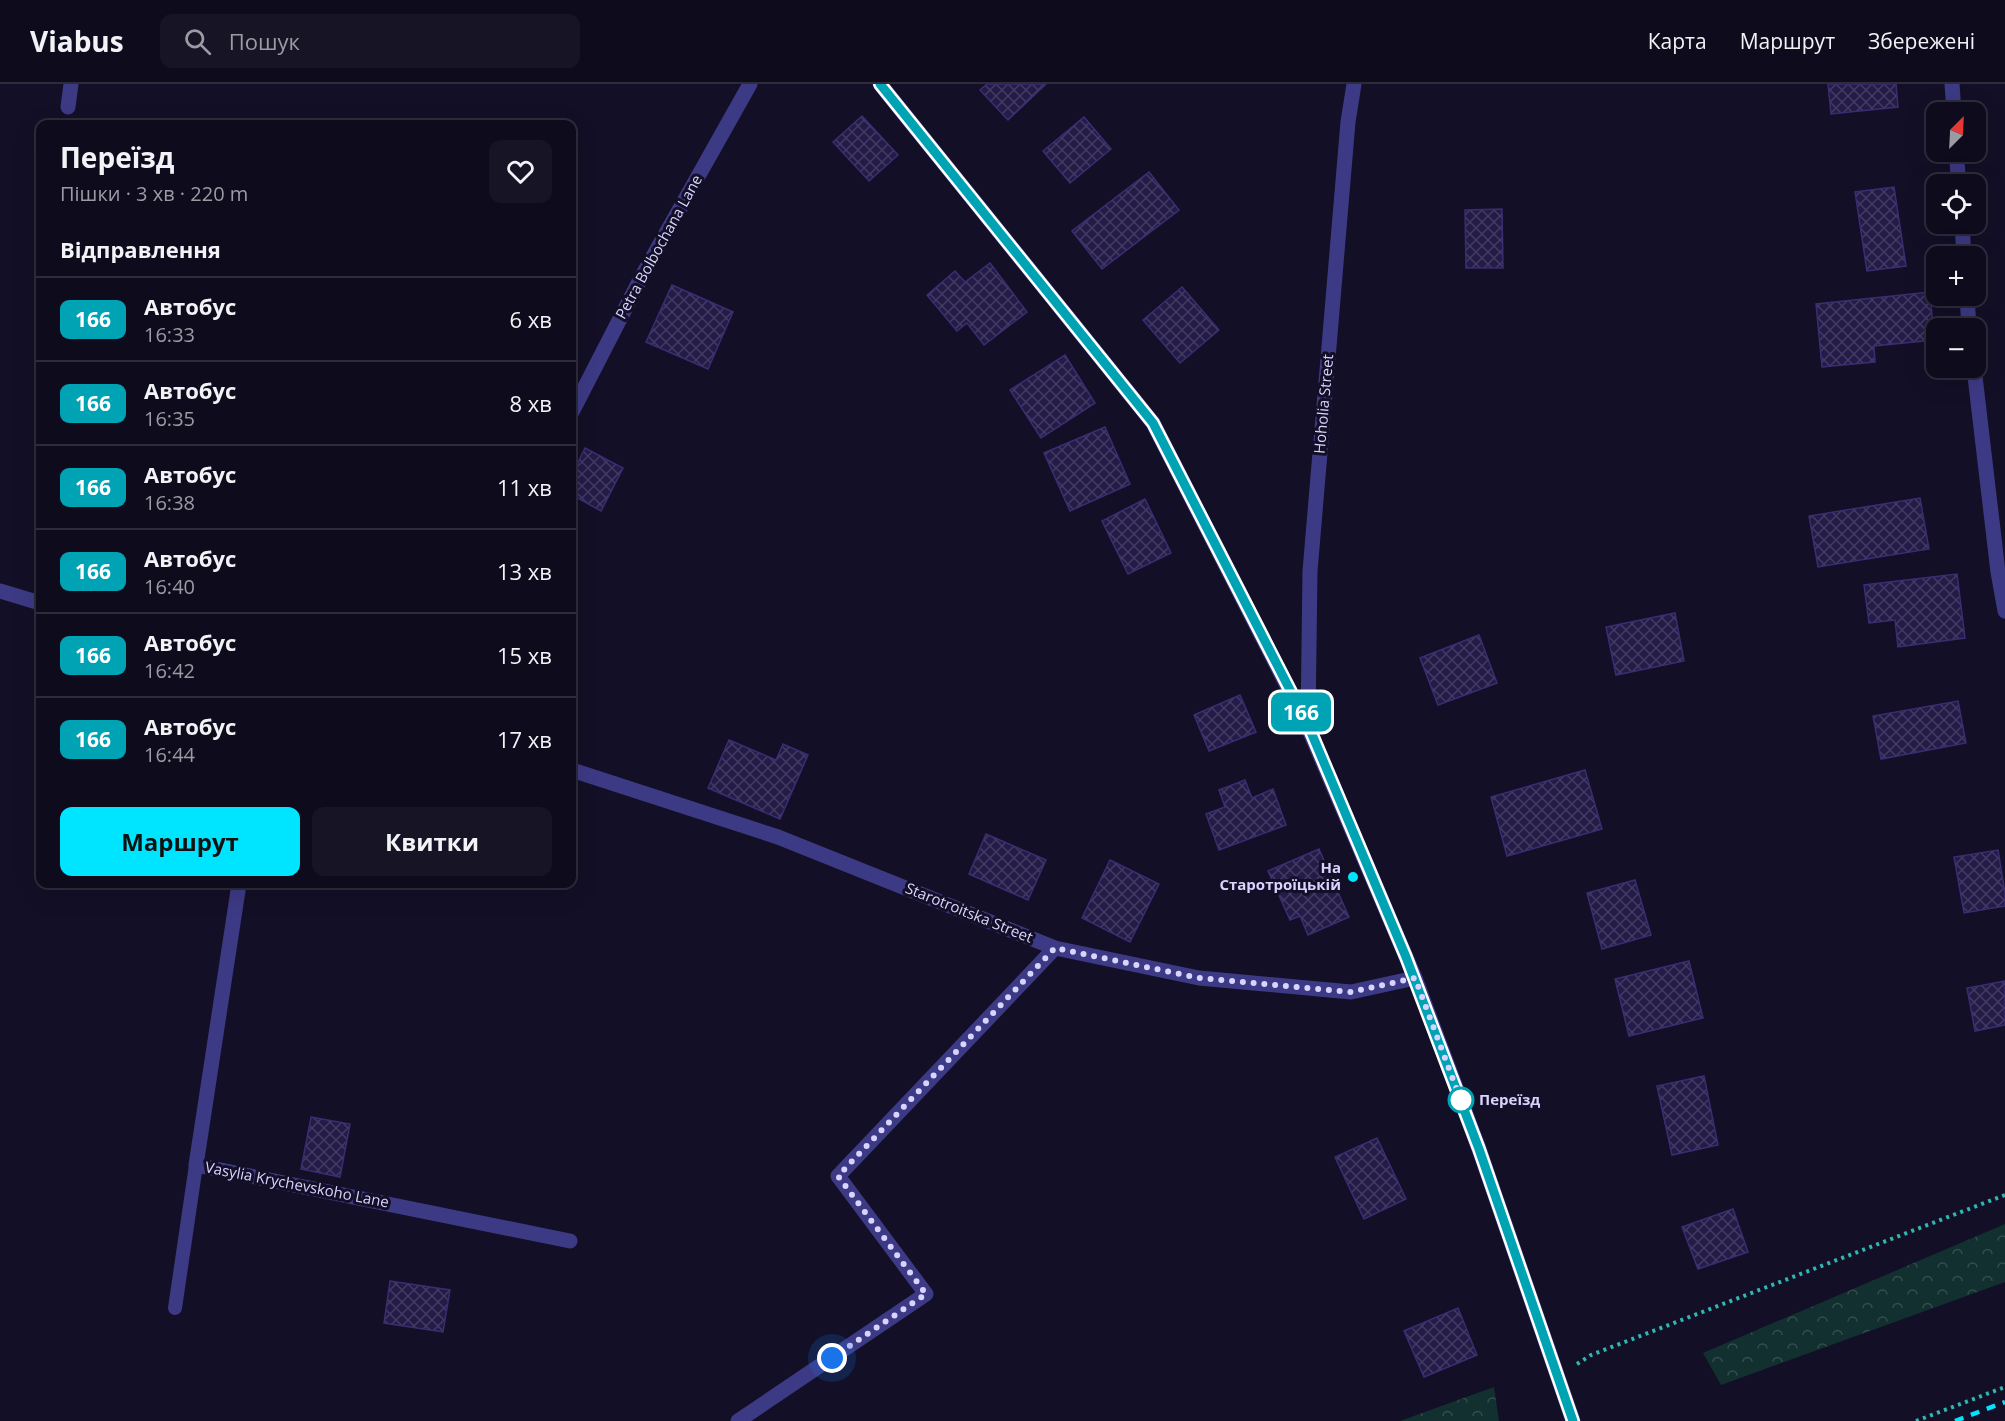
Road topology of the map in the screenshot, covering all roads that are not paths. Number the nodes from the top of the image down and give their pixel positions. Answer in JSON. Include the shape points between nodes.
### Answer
{"nodes":[{"id":1,"x":71,"y":84,"type":"edge"},
{"id":2,"x":750,"y":84,"type":"edge"},
{"id":3,"x":880,"y":84,"type":"edge"},
{"id":4,"x":1354,"y":84,"type":"edge"},
{"id":5,"x":1952,"y":84,"type":"edge"},
{"id":6,"x":1953,"y":102,"type":"edge"},
{"id":7,"x":68,"y":107,"type":"dead end"},
{"id":8,"x":1975,"y":378,"type":"edge"},
{"id":9,"x":576,"y":404,"type":"edge"},
{"id":10,"x":0,"y":591,"type":"edge"},
{"id":11,"x":36,"y":602,"type":"edge"},
{"id":12,"x":2005,"y":611,"type":"edge"},
{"id":13,"x":1308,"y":725,"type":"junction"},
{"id":14,"x":576,"y":771,"type":"edge"},
{"id":15,"x":238,"y":888,"type":"edge"},
{"id":16,"x":1055,"y":948,"type":"junction"},
{"id":17,"x":1415,"y":978,"type":"junction"},
{"id":18,"x":196,"y":1165,"type":"junction"},
{"id":19,"x":570,"y":1240,"type":"dead end"},
{"id":20,"x":175,"y":1308,"type":"dead end"},
{"id":21,"x":738,"y":1421,"type":"edge"},
{"id":22,"x":1573,"y":1421,"type":"edge"}],
"edges":[{"from":1,"to":7,"type":"street"},
{"from":2,"to":9,"type":"street","name":"Petra Bolbochana Lane","via":[[642,276]]},
{"from":3,"to":13,"type":"street","via":[[1153,423]]},
{"from":4,"to":13,"type":"street","name":"Hoholia Street","via":[[1310,571]]},
{"from":5,"to":6,"type":"street"},
{"from":8,"to":12,"type":"street"},
{"from":10,"to":11,"type":"street"},
{"from":13,"to":17,"type":"street"},
{"from":14,"to":16,"type":"street","name":"Starotroitska Street","via":[[778,837]]},
{"from":15,"to":18,"type":"street","name":"Vasylia Krychevskoho Lane"},
{"from":16,"to":17,"type":"street","name":"Starotroitska Street","via":[[1199,978],[1351,992]]},
{"from":16,"to":21,"type":"street","via":[[838,1176],[926,1294]]},
{"from":17,"to":22,"type":"street"},
{"from":18,"to":19,"type":"street","name":"Vasylia Krychevskoho Lane"},
{"from":18,"to":20,"type":"lane"}]}
